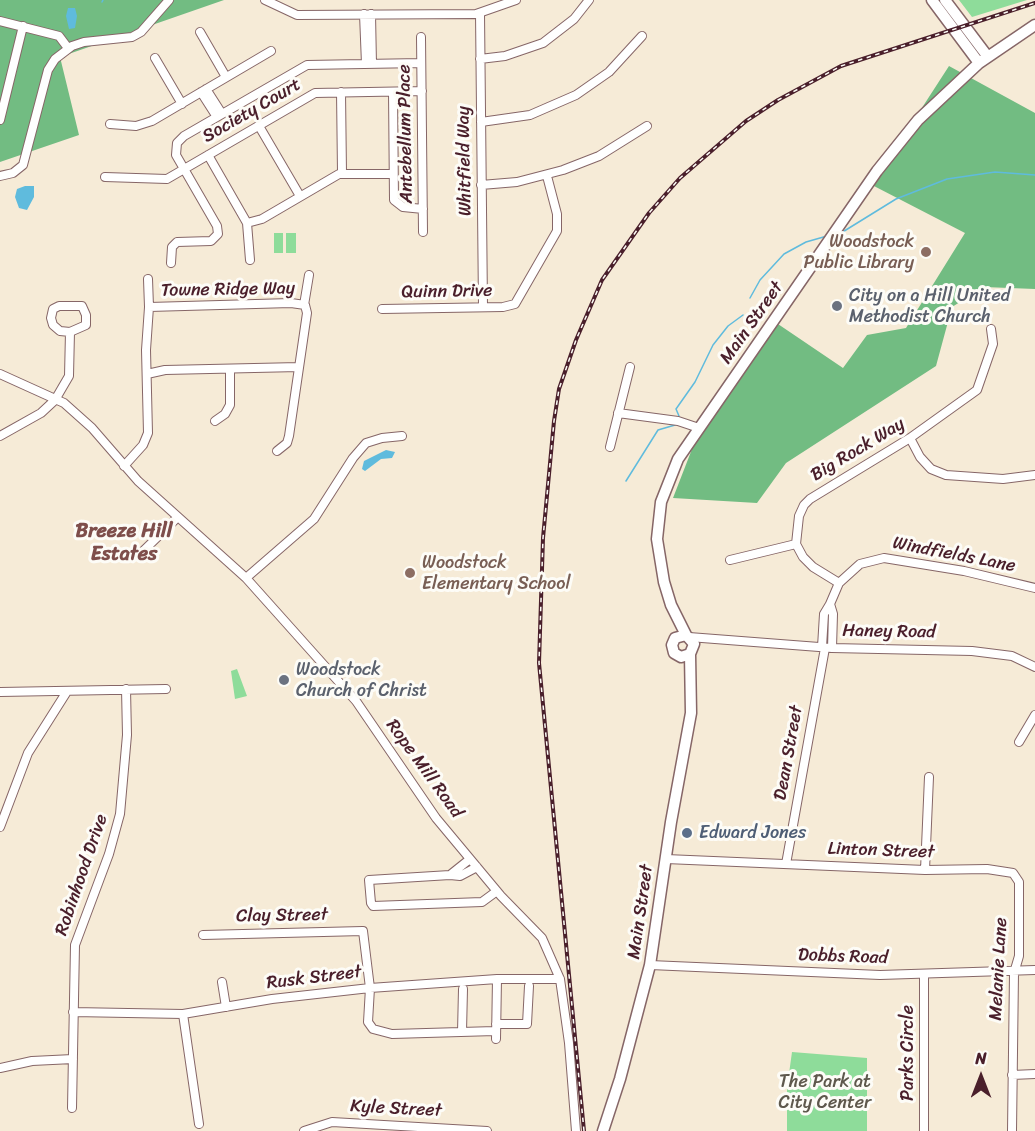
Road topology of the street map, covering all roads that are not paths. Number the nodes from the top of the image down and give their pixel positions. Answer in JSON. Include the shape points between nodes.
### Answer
{"nodes":[{"id":1,"x":170,"y":0,"type":"edge"},
{"id":2,"x":265,"y":0,"type":"edge"},
{"id":3,"x":516,"y":0,"type":"edge"},
{"id":4,"x":589,"y":0,"type":"edge"},
{"id":5,"x":932,"y":0,"type":"edge"},
{"id":6,"x":945,"y":0,"type":"edge"},
{"id":7,"x":480,"y":13,"type":"junction"},
{"id":8,"x":368,"y":14,"type":"junction"},
{"id":9,"x":0,"y":21,"type":"edge"},
{"id":10,"x":1035,"y":25,"type":"edge"},
{"id":11,"x":23,"y":26,"type":"junction"},
{"id":12,"x":200,"y":32,"type":"dead end"},
{"id":13,"x":642,"y":36,"type":"dead end"},
{"id":14,"x":421,"y":37,"type":"dead end"},
{"id":15,"x":68,"y":48,"type":"junction"},
{"id":16,"x":271,"y":51,"type":"dead end"},
{"id":17,"x":155,"y":58,"type":"dead end"},
{"id":18,"x":480,"y":58,"type":"junction"},
{"id":19,"x":984,"y":60,"type":"junction"},
{"id":20,"x":421,"y":63,"type":"junction"},
{"id":21,"x":369,"y":64,"type":"junction"},
{"id":22,"x":226,"y":77,"type":"junction"},
{"id":23,"x":204,"y":91,"type":"junction"},
{"id":24,"x":422,"y":91,"type":"junction"},
{"id":25,"x":341,"y":92,"type":"junction"},
{"id":26,"x":393,"y":92,"type":"junction"},
{"id":27,"x":182,"y":104,"type":"junction"},
{"id":28,"x":219,"y":116,"type":"junction"},
{"id":29,"x":0,"y":120,"type":"edge"},
{"id":30,"x":481,"y":122,"type":"junction"},
{"id":31,"x":110,"y":124,"type":"dead end"},
{"id":32,"x":259,"y":126,"type":"junction"},
{"id":33,"x":647,"y":126,"type":"dead end"},
{"id":34,"x":208,"y":155,"type":"junction"},
{"id":35,"x":184,"y":170,"type":"junction"},
{"id":36,"x":342,"y":173,"type":"junction"},
{"id":37,"x":393,"y":174,"type":"junction"},
{"id":38,"x":0,"y":176,"type":"edge"},
{"id":39,"x":548,"y":176,"type":"junction"},
{"id":40,"x":105,"y":177,"type":"dead end"},
{"id":41,"x":482,"y":185,"type":"junction"},
{"id":42,"x":300,"y":196,"type":"junction"},
{"id":43,"x":423,"y":209,"type":"junction"},
{"id":44,"x":247,"y":223,"type":"junction"},
{"id":45,"x":423,"y":232,"type":"dead end"},
{"id":46,"x":250,"y":260,"type":"dead end"},
{"id":47,"x":171,"y":263,"type":"dead end"},
{"id":48,"x":309,"y":276,"type":"dead end"},
{"id":49,"x":148,"y":279,"type":"dead end"},
{"id":50,"x":304,"y":305,"type":"junction"},
{"id":51,"x":149,"y":307,"type":"junction"},
{"id":52,"x":483,"y":307,"type":"junction"},
{"id":53,"x":382,"y":309,"type":"dead end"},
{"id":54,"x":991,"y":329,"type":"dead end"},
{"id":55,"x":70,"y":332,"type":"dead end"},
{"id":56,"x":298,"y":367,"type":"junction"},
{"id":57,"x":630,"y":367,"type":"dead end"},
{"id":58,"x":230,"y":369,"type":"junction"},
{"id":59,"x":0,"y":374,"type":"edge"},
{"id":60,"x":147,"y":374,"type":"junction"},
{"id":61,"x":55,"y":400,"type":"junction"},
{"id":62,"x":618,"y":413,"type":"junction"},
{"id":63,"x":215,"y":421,"type":"dead end"},
{"id":64,"x":699,"y":428,"type":"junction"},
{"id":65,"x":0,"y":436,"type":"edge"},
{"id":66,"x":402,"y":436,"type":"dead end"},
{"id":67,"x":910,"y":438,"type":"junction"},
{"id":68,"x":610,"y":447,"type":"dead end"},
{"id":69,"x":277,"y":451,"type":"dead end"},
{"id":70,"x":124,"y":466,"type":"junction"},
{"id":71,"x":1035,"y":475,"type":"edge"},
{"id":72,"x":177,"y":518,"type":"junction"},
{"id":73,"x":796,"y":544,"type":"junction"},
{"id":74,"x":138,"y":556,"type":"dead end"},
{"id":75,"x":730,"y":560,"type":"dead end"},
{"id":76,"x":246,"y":578,"type":"junction"},
{"id":77,"x":839,"y":583,"type":"junction"},
{"id":78,"x":1035,"y":588,"type":"edge"},
{"id":79,"x":671,"y":605,"type":"junction"},
{"id":80,"x":688,"y":636,"type":"junction"},
{"id":81,"x":674,"y":639,"type":"junction"},
{"id":82,"x":739,"y":641,"type":"junction"},
{"id":83,"x":826,"y":648,"type":"junction"},
{"id":84,"x":691,"y":653,"type":"junction"},
{"id":85,"x":676,"y":654,"type":"junction"},
{"id":86,"x":1035,"y":667,"type":"edge"},
{"id":87,"x":126,"y":689,"type":"junction"},
{"id":88,"x":166,"y":689,"type":"dead end"},
{"id":89,"x":691,"y":690,"type":"junction"},
{"id":90,"x":0,"y":693,"type":"edge"},
{"id":91,"x":66,"y":693,"type":"junction"},
{"id":92,"x":1035,"y":715,"type":"edge"},
{"id":93,"x":1019,"y":742,"type":"dead end"},
{"id":94,"x":929,"y":777,"type":"dead end"},
{"id":95,"x":0,"y":827,"type":"edge"},
{"id":96,"x":470,"y":859,"type":"junction"},
{"id":97,"x":666,"y":859,"type":"junction"},
{"id":98,"x":786,"y":864,"type":"junction"},
{"id":99,"x":477,"y":867,"type":"junction"},
{"id":100,"x":987,"y":868,"type":"joint"},
{"id":101,"x":925,"y":870,"type":"junction"},
{"id":102,"x":450,"y":875,"type":"junction"},
{"id":103,"x":496,"y":891,"type":"junction"},
{"id":104,"x":203,"y":935,"type":"dead end"},
{"id":105,"x":650,"y":965,"type":"junction"},
{"id":106,"x":1035,"y":970,"type":"edge"},
{"id":107,"x":1014,"y":973,"type":"junction"},
{"id":108,"x":924,"y":975,"type":"junction"},
{"id":109,"x":497,"y":979,"type":"junction"},
{"id":110,"x":560,"y":979,"type":"junction"},
{"id":111,"x":222,"y":982,"type":"dead end"},
{"id":112,"x":530,"y":986,"type":"dead end"},
{"id":113,"x":369,"y":988,"type":"junction"},
{"id":114,"x":463,"y":989,"type":"dead end"},
{"id":115,"x":226,"y":1007,"type":"junction"},
{"id":116,"x":73,"y":1012,"type":"junction"},
{"id":117,"x":183,"y":1014,"type":"junction"},
{"id":118,"x":496,"y":1031,"type":"junction"},
{"id":119,"x":462,"y":1032,"type":"junction"},
{"id":120,"x":72,"y":1059,"type":"junction"},
{"id":121,"x":0,"y":1068,"type":"edge"},
{"id":122,"x":1035,"y":1074,"type":"edge"},
{"id":123,"x":1012,"y":1075,"type":"junction"},
{"id":124,"x":72,"y":1108,"type":"dead end"},
{"id":125,"x":199,"y":1125,"type":"dead end"},
{"id":126,"x":605,"y":1129,"type":"edge"},
{"id":127,"x":304,"y":1131,"type":"edge"},
{"id":128,"x":487,"y":1131,"type":"edge"},
{"id":129,"x":576,"y":1131,"type":"edge"},
{"id":130,"x":924,"y":1131,"type":"edge"},
{"id":131,"x":1012,"y":1131,"type":"edge"}],
"edges":[{"from":1,"to":15,"type":"street","via":[[132,37],[92,40]]},
{"from":2,"to":8,"type":"street","via":[[292,15]]},
{"from":3,"to":7,"type":"street"},
{"from":4,"to":18,"type":"street","via":[[574,19],[543,43],[505,56]]},
{"from":5,"to":19,"type":"main road"},
{"from":6,"to":19,"type":"main road"},
{"from":7,"to":8,"type":"street"},
{"from":7,"to":18,"type":"street","name":"Whitfield Way"},
{"from":8,"to":21,"type":"street"},
{"from":9,"to":11,"type":"street"},
{"from":10,"to":19,"type":"main road","name":"Main Street"},
{"from":11,"to":15,"type":"street","via":[[59,36]]},
{"from":11,"to":29,"type":"street"},
{"from":12,"to":22,"type":"street"},
{"from":13,"to":30,"type":"street","via":[[609,72],[576,95],[530,115]]},
{"from":14,"to":20,"type":"street","name":"Antebellum Place"},
{"from":15,"to":38,"type":"street","via":[[48,70],[23,165]]},
{"from":16,"to":22,"type":"street"},
{"from":17,"to":27,"type":"street"},
{"from":18,"to":30,"type":"street","name":"Whitfield Way"},
{"from":19,"to":64,"type":"main road","name":"Main Street","via":[[933,104],[891,154]]},
{"from":20,"to":21,"type":"street"},
{"from":20,"to":24,"type":"street","name":"Antebellum Place"},
{"from":21,"to":28,"type":"street","via":[[307,65]]},
{"from":22,"to":23,"type":"street"},
{"from":23,"to":27,"type":"street"},
{"from":23,"to":28,"type":"street"},
{"from":24,"to":26,"type":"street","name":"Society Court"},
{"from":24,"to":43,"type":"street","name":"Antebellum Place"},
{"from":25,"to":26,"type":"street","name":"Society Court"},
{"from":25,"to":32,"type":"street","name":"Society Court","via":[[315,93]]},
{"from":25,"to":36,"type":"street"},
{"from":26,"to":37,"type":"street"},
{"from":27,"to":31,"type":"street","via":[[145,124]]},
{"from":28,"to":35,"type":"street","via":[[177,143],[177,155]]},
{"from":30,"to":41,"type":"street","name":"Whitfield Way"},
{"from":32,"to":34,"type":"street","name":"Society Court"},
{"from":32,"to":42,"type":"street"},
{"from":33,"to":39,"type":"street","via":[[599,156]]},
{"from":34,"to":35,"type":"street","name":"Society Court"},
{"from":34,"to":44,"type":"street"},
{"from":35,"to":40,"type":"street","name":"Society Court","via":[[159,180]]},
{"from":35,"to":47,"type":"street","via":[[218,234],[211,241],[174,244]]},
{"from":36,"to":37,"type":"street"},
{"from":36,"to":42,"type":"street"},
{"from":37,"to":43,"type":"street","via":[[396,203]]},
{"from":39,"to":41,"type":"street"},
{"from":39,"to":52,"type":"street","name":"Quinn Drive","via":[[557,214],[555,236],[515,304]]},
{"from":41,"to":52,"type":"street","name":"Whitfield Way"},
{"from":42,"to":44,"type":"street"},
{"from":43,"to":45,"type":"street","name":"Antebellum Place"},
{"from":44,"to":46,"type":"street"},
{"from":48,"to":50,"type":"street"},
{"from":49,"to":51,"type":"street"},
{"from":50,"to":51,"type":"street","name":"Towne Ridge Way"},
{"from":50,"to":56,"type":"street","name":"Towne Ridge Way","via":[[308,313]]},
{"from":51,"to":60,"type":"street","name":"Towne Ridge Way"},
{"from":52,"to":53,"type":"street","name":"Quinn Drive"},
{"from":54,"to":67,"type":"street","name":"Big Rock Way","via":[[993,344],[977,390]]},
{"from":55,"to":61,"type":"street","via":[[69,376]]},
{"from":56,"to":58,"type":"street"},
{"from":56,"to":69,"type":"street","name":"Towne Ridge Way","via":[[289,436]]},
{"from":57,"to":62,"type":"street"},
{"from":58,"to":60,"type":"street"},
{"from":58,"to":63,"type":"street","via":[[230,405]]},
{"from":59,"to":61,"type":"street","name":"Rope Mill Road"},
{"from":60,"to":70,"type":"street","name":"Towne Ridge Way","via":[[146,438]]},
{"from":61,"to":65,"type":"street","via":[[33,420]]},
{"from":61,"to":70,"type":"street","name":"Rope Mill Road","via":[[64,403],[92,428]]},
{"from":62,"to":64,"type":"street","via":[[678,421]]},
{"from":62,"to":68,"type":"street"},
{"from":64,"to":79,"type":"main road","name":"Main Street","via":[[672,470],[659,513],[659,559]]},
{"from":66,"to":76,"type":"street","via":[[366,443],[314,519]]},
{"from":67,"to":71,"type":"street","via":[[931,469],[946,475],[1003,479]]},
{"from":67,"to":73,"type":"street","name":"Big Rock Way","via":[[810,499],[799,516]]},
{"from":70,"to":72,"type":"street","name":"Rope Mill Road"},
{"from":72,"to":74,"type":"street"},
{"from":72,"to":76,"type":"street","name":"Rope Mill Road"},
{"from":73,"to":75,"type":"street"},
{"from":73,"to":77,"type":"street","via":[[813,567]]},
{"from":76,"to":96,"type":"street","name":"Rope Mill Road","via":[[356,701],[436,818]]},
{"from":77,"to":78,"type":"street","name":"Windfields Lane","via":[[860,564],[884,558]]},
{"from":77,"to":83,"type":"street","via":[[830,604],[833,614]]},
{"from":79,"to":80,"type":"main road","name":"Main Street"},
{"from":79,"to":81,"type":"main road","name":"Main Street"},
{"from":80,"to":81,"type":"main road"},
{"from":80,"to":82,"type":"street","name":"Haney Road"},
{"from":80,"to":84,"type":"main road","name":"Main Street","via":[[694,644]]},
{"from":81,"to":85,"type":"main road","name":"Main Street","via":[[672,647]]},
{"from":82,"to":83,"type":"street","name":"Haney Road"},
{"from":82,"to":84,"type":"street","name":"Haney Road","via":[[704,645]]},
{"from":83,"to":86,"type":"street","name":"Haney Road","via":[[972,651],[1012,656]]},
{"from":83,"to":98,"type":"street","name":"Dean Street"},
{"from":84,"to":85,"type":"main road","via":[[683,657]]},
{"from":84,"to":89,"type":"main road","name":"Main Street"},
{"from":85,"to":89,"type":"main road","name":"Main Street","via":[[686,667]]},
{"from":87,"to":88,"type":"street"},
{"from":87,"to":91,"type":"street"},
{"from":87,"to":116,"type":"street","name":"Robinhood Drive","via":[[127,735],[120,814],[75,945]]},
{"from":89,"to":97,"type":"main road","name":"Main Street","via":[[688,731]]},
{"from":90,"to":91,"type":"street"},
{"from":91,"to":95,"type":"street","via":[[28,753]]},
{"from":92,"to":93,"type":"street"},
{"from":94,"to":101,"type":"street"},
{"from":96,"to":99,"type":"street","name":"Rope Mill Road"},
{"from":96,"to":102,"type":"street"},
{"from":97,"to":98,"type":"street","name":"Linton Street"},
{"from":97,"to":105,"type":"main road","name":"Main Street"},
{"from":98,"to":101,"type":"street","name":"Linton Street"},
{"from":99,"to":102,"type":"street","via":[[460,876]]},
{"from":99,"to":103,"type":"street","name":"Rope Mill Road"},
{"from":100,"to":101,"type":"street","name":"Linton Street"},
{"from":100,"to":107,"type":"street","name":"Melanie Lane","via":[[1013,873],[1018,882],[1019,956]]},
{"from":102,"to":103,"type":"street","via":[[369,880],[370,903],[373,906],[482,902]]},
{"from":103,"to":110,"type":"street","name":"Rope Mill Road","via":[[542,938]]},
{"from":104,"to":113,"type":"street","name":"Clay Street","via":[[363,931]]},
{"from":105,"to":108,"type":"street","name":"Dobbs Road"},
{"from":105,"to":126,"type":"main road","name":"Main Street"},
{"from":106,"to":107,"type":"street","name":"Dobbs Road"},
{"from":107,"to":108,"type":"street","name":"Dobbs Road"},
{"from":107,"to":123,"type":"street","name":"Melanie Lane"},
{"from":108,"to":130,"type":"street","name":"Parks Circle"},
{"from":109,"to":110,"type":"street","name":"Rusk Street"},
{"from":109,"to":113,"type":"street","name":"Rusk Street"},
{"from":109,"to":118,"type":"street"},
{"from":110,"to":129,"type":"street","name":"Rope Mill Road"},
{"from":111,"to":115,"type":"street"},
{"from":112,"to":118,"type":"street","via":[[527,1024]]},
{"from":113,"to":115,"type":"street","name":"Rusk Street"},
{"from":113,"to":119,"type":"street","via":[[368,1022],[373,1029],[392,1034]]},
{"from":114,"to":119,"type":"street"},
{"from":115,"to":117,"type":"street","name":"Rusk Street"},
{"from":116,"to":117,"type":"street","name":"Rusk Street"},
{"from":116,"to":120,"type":"street","name":"Robinhood Drive"},
{"from":117,"to":125,"type":"street"},
{"from":118,"to":119,"type":"street"},
{"from":120,"to":121,"type":"street"},
{"from":120,"to":124,"type":"street","name":"Robinhood Drive"},
{"from":122,"to":123,"type":"street"},
{"from":123,"to":131,"type":"street","name":"Melanie Lane"},
{"from":127,"to":128,"type":"street","name":"Kyle Street","via":[[332,1122]]}]}
